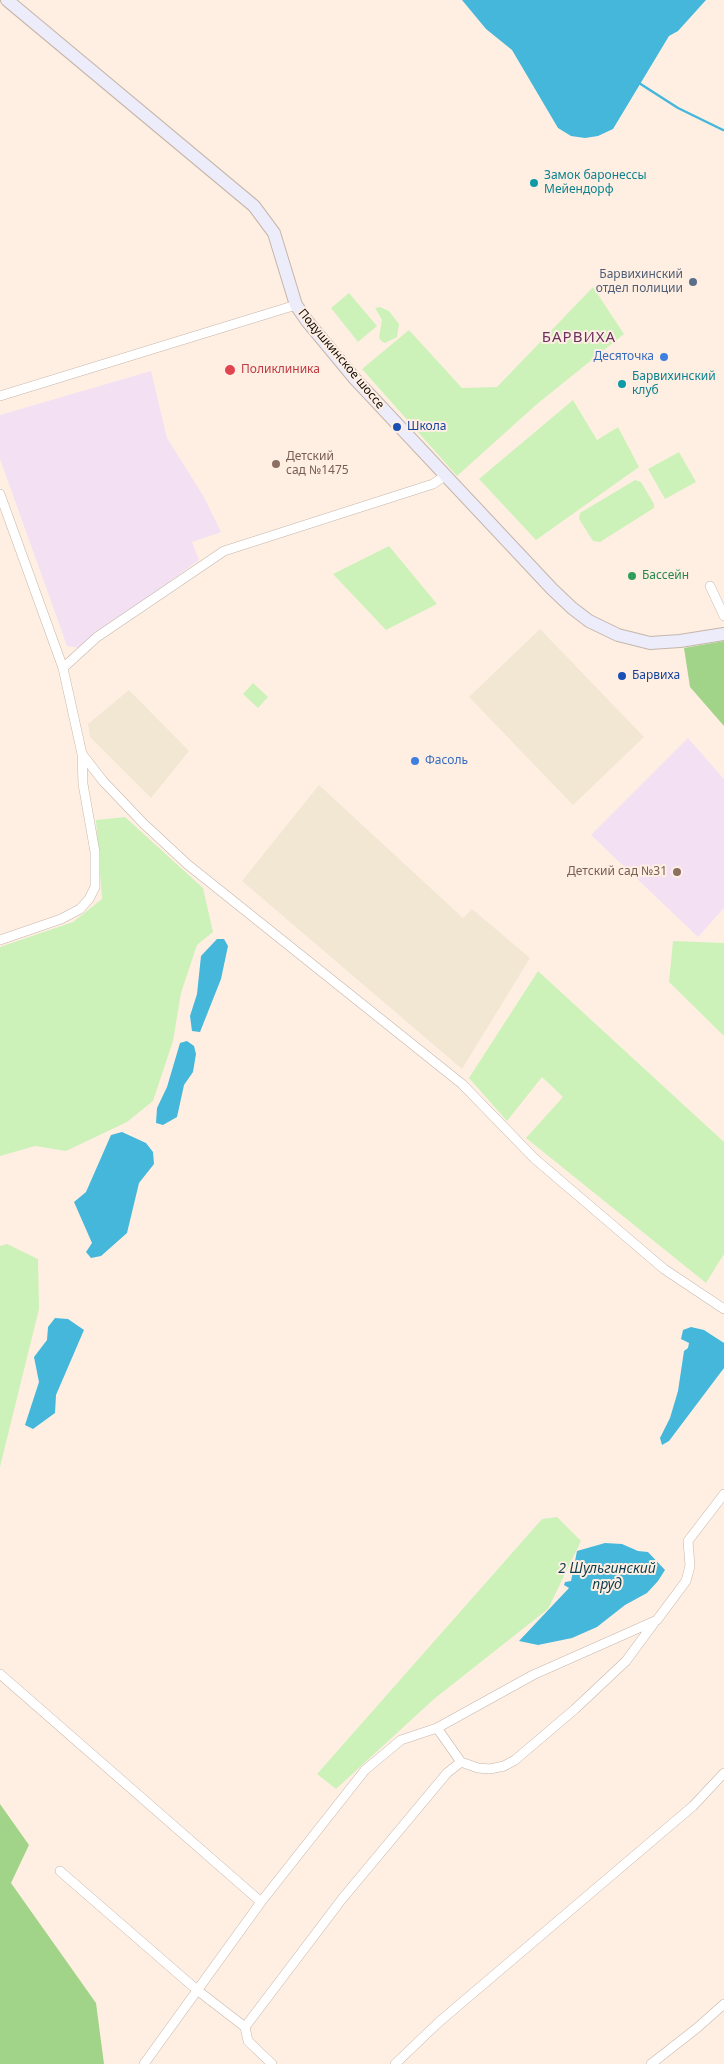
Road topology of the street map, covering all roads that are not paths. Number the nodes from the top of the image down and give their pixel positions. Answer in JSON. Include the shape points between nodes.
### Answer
{"nodes":[{"id":1,"x":7,"y":0,"type":"edge"},
{"id":2,"x":296,"y":305,"type":"junction"},
{"id":3,"x":0,"y":396,"type":"edge"},
{"id":4,"x":446,"y":475,"type":"junction"},
{"id":5,"x":0,"y":494,"type":"edge"},
{"id":6,"x":710,"y":586,"type":"dead end"},
{"id":7,"x":724,"y":616,"type":"edge"},
{"id":8,"x":724,"y":634,"type":"edge"},
{"id":9,"x":63,"y":668,"type":"junction"},
{"id":10,"x":82,"y":754,"type":"junction"},
{"id":11,"x":0,"y":940,"type":"edge"},
{"id":12,"x":724,"y":1308,"type":"edge"},
{"id":13,"x":724,"y":1494,"type":"edge"},
{"id":14,"x":657,"y":1620,"type":"junction"},
{"id":15,"x":0,"y":1674,"type":"edge"},
{"id":16,"x":437,"y":1728,"type":"junction"},
{"id":17,"x":461,"y":1762,"type":"junction"},
{"id":18,"x":724,"y":1773,"type":"edge"},
{"id":19,"x":60,"y":1871,"type":"dead end"},
{"id":20,"x":261,"y":1902,"type":"junction"},
{"id":21,"x":197,"y":1990,"type":"junction"},
{"id":22,"x":724,"y":2004,"type":"edge"},
{"id":23,"x":245,"y":2027,"type":"junction"},
{"id":24,"x":144,"y":2064,"type":"edge"},
{"id":25,"x":272,"y":2064,"type":"edge"},
{"id":26,"x":395,"y":2064,"type":"edge"},
{"id":27,"x":651,"y":2064,"type":"edge"}],
"edges":[{"from":1,"to":2,"type":"main road","name":"Подушкинское шоссе","via":[[254,206],[274,233]]},
{"from":2,"to":3,"type":"street"},
{"from":2,"to":4,"type":"main road","name":"Подушкинское шоссе","via":[[355,379]]},
{"from":4,"to":8,"type":"main road","name":"Подушкинское шоссе","via":[[552,589],[589,621],[618,635],[650,643],[680,642]]},
{"from":4,"to":9,"type":"street","via":[[433,484],[224,551],[97,637]]},
{"from":5,"to":9,"type":"street"},
{"from":6,"to":7,"type":"street"},
{"from":9,"to":10,"type":"street"},
{"from":10,"to":11,"type":"street","via":[[83,784],[95,852],[95,887],[80,909]]},
{"from":10,"to":12,"type":"street","via":[[143,823],[187,864],[462,1084],[535,1159],[664,1269]]},
{"from":13,"to":14,"type":"street","via":[[688,1540],[690,1566],[686,1581]]},
{"from":14,"to":16,"type":"street","via":[[533,1675]]},
{"from":14,"to":17,"type":"street","via":[[626,1660],[515,1760],[490,1769]]},
{"from":15,"to":20,"type":"street"},
{"from":16,"to":17,"type":"street"},
{"from":16,"to":20,"type":"street","via":[[401,1740],[365,1770]]},
{"from":17,"to":23,"type":"street","via":[[447,1774],[342,1899]]},
{"from":18,"to":26,"type":"street","via":[[693,1806],[439,2022]]},
{"from":19,"to":21,"type":"street"},
{"from":20,"to":21,"type":"street"},
{"from":21,"to":23,"type":"street"},
{"from":21,"to":24,"type":"street"},
{"from":22,"to":27,"type":"street"},
{"from":23,"to":25,"type":"street","via":[[248,2041]]}]}
